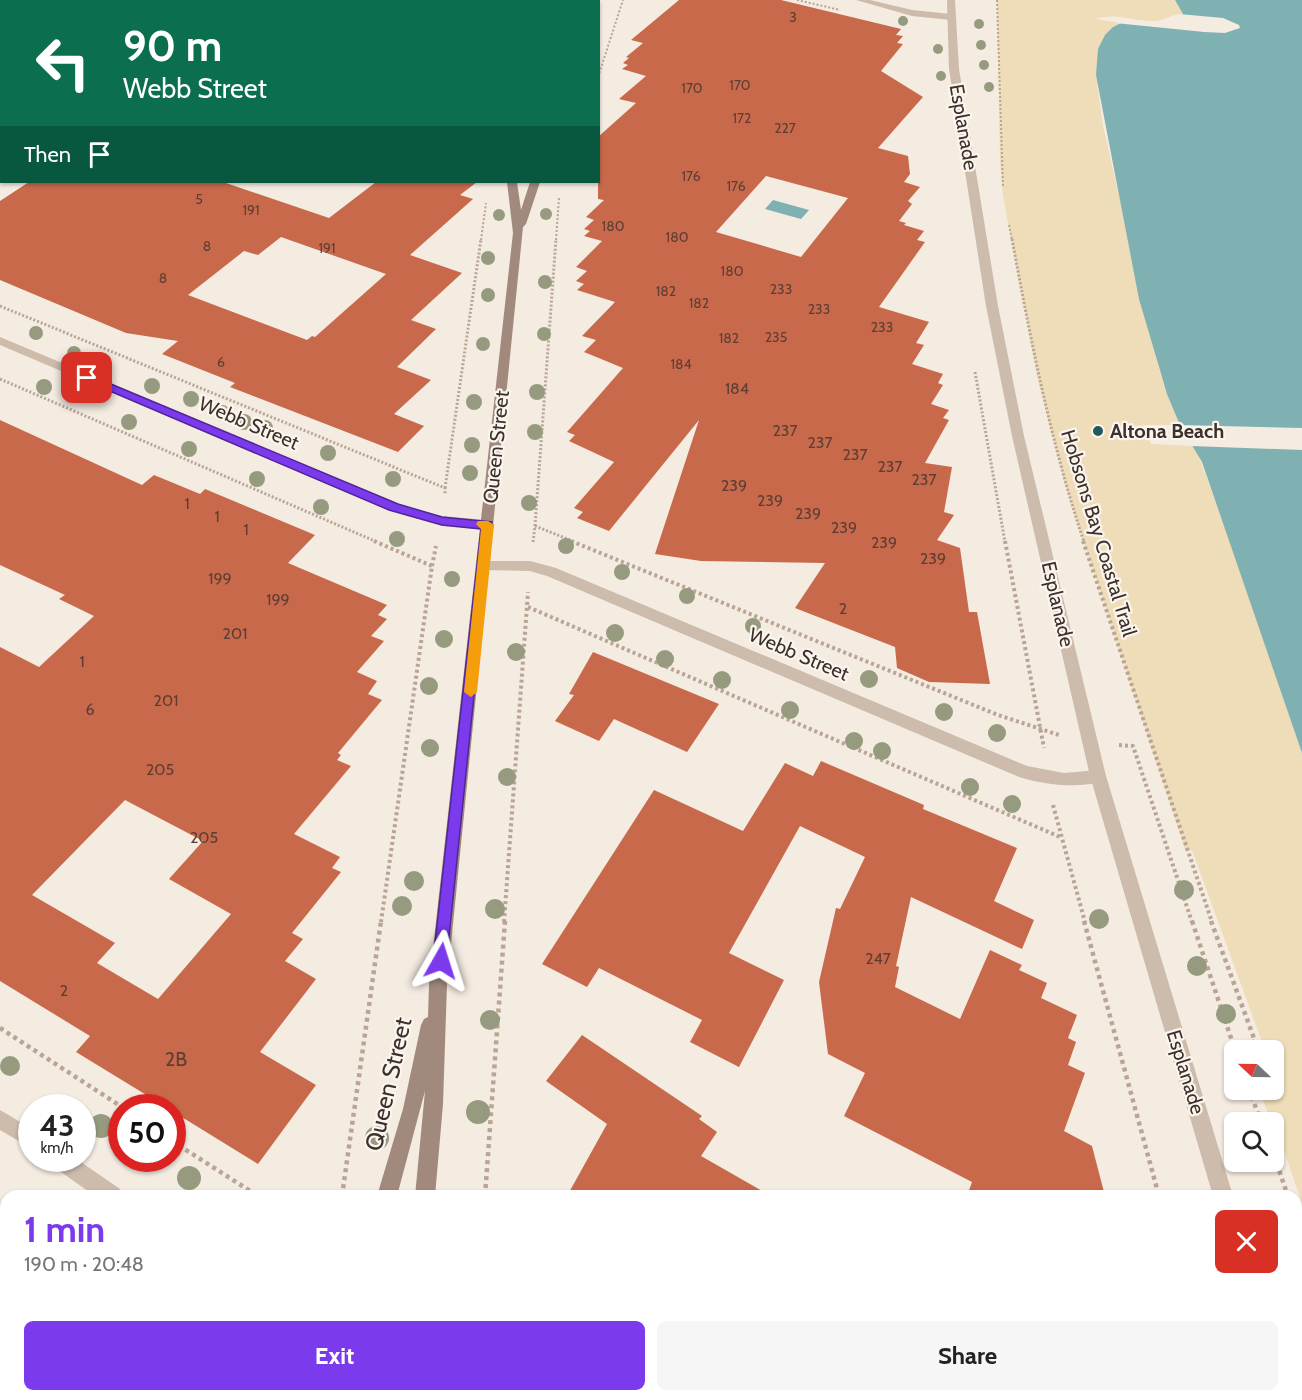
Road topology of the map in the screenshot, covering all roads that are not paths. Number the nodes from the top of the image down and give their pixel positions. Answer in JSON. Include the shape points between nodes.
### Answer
{"nodes":[{"id":1,"x":860,"y":0,"type":"edge"},
{"id":2,"x":951,"y":0,"type":"edge"},
{"id":3,"x":951,"y":17,"type":"junction"},
{"id":4,"x":512,"y":183,"type":"edge"},
{"id":5,"x":536,"y":183,"type":"edge"},
{"id":6,"x":518,"y":233,"type":"junction"},
{"id":7,"x":0,"y":341,"type":"edge"},
{"id":8,"x":488,"y":525,"type":"junction"},
{"id":9,"x":485,"y":566,"type":"junction"},
{"id":10,"x":1098,"y":776,"type":"junction"},
{"id":11,"x":438,"y":984,"type":"junction"},
{"id":12,"x":0,"y":1119,"type":"edge"},
{"id":13,"x":18,"y":1131,"type":"edge"},
{"id":14,"x":78,"y":1172,"type":"edge"},
{"id":15,"x":104,"y":1190,"type":"edge"},
{"id":16,"x":389,"y":1190,"type":"edge"},
{"id":17,"x":426,"y":1190,"type":"edge"},
{"id":18,"x":1221,"y":1190,"type":"edge"}],
"edges":[{"from":1,"to":3,"type":"street","via":[[918,14]]},
{"from":2,"to":3,"type":"street","name":"Esplanade"},
{"from":3,"to":10,"type":"street","name":"Esplanade","via":[[954,69],[992,306],[1018,436]]},
{"from":4,"to":6,"type":"main road","name":"Queen Street"},
{"from":5,"to":6,"type":"main road","name":"Queen Street"},
{"from":6,"to":8,"type":"main road","name":"Queen Street"},
{"from":7,"to":8,"type":"street","name":"Webb Street","via":[[393,507],[442,521]]},
{"from":8,"to":9,"type":"main road","name":"Queen Street"},
{"from":9,"to":10,"type":"street","name":"Webb Street","via":[[530,566],[551,572],[1025,772],[1050,777]]},
{"from":9,"to":11,"type":"main road","name":"Queen Street"},
{"from":10,"to":18,"type":"street","name":"Esplanade"},
{"from":11,"to":16,"type":"main road","name":"Queen Street","via":[[412,1109]]},
{"from":11,"to":17,"type":"main road","name":"Queen Street","via":[[434,1104]]},
{"from":12,"to":13,"type":"street"},
{"from":14,"to":15,"type":"street"}]}
